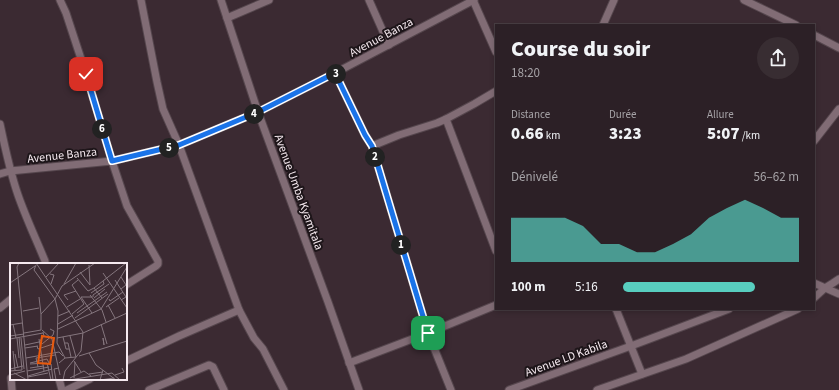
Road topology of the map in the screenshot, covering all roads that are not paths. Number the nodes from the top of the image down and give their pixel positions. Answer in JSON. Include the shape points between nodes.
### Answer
{"nodes":[{"id":1,"x":60,"y":0,"type":"edge"},
{"id":2,"x":141,"y":0,"type":"edge"},
{"id":3,"x":221,"y":0,"type":"edge"},
{"id":4,"x":269,"y":0,"type":"edge"},
{"id":5,"x":369,"y":0,"type":"edge"},
{"id":6,"x":473,"y":0,"type":"edge"},
{"id":7,"x":614,"y":0,"type":"edge"},
{"id":8,"x":744,"y":0,"type":"edge"},
{"id":9,"x":757,"y":3,"type":"edge"},
{"id":10,"x":227,"y":18,"type":"junction"},
{"id":11,"x":603,"y":24,"type":"edge"},
{"id":12,"x":790,"y":24,"type":"edge"},
{"id":13,"x":815,"y":36,"type":"edge"},
{"id":14,"x":389,"y":45,"type":"junction"},
{"id":15,"x":839,"y":48,"type":"edge"},
{"id":16,"x":495,"y":50,"type":"edge"},
{"id":17,"x":335,"y":73,"type":"junction"},
{"id":18,"x":495,"y":92,"type":"edge"},
{"id":19,"x":839,"y":109,"type":"edge"},
{"id":20,"x":258,"y":112,"type":"junction"},
{"id":21,"x":446,"y":119,"type":"junction"},
{"id":22,"x":0,"y":124,"type":"edge"},
{"id":23,"x":815,"y":140,"type":"edge"},
{"id":24,"x":179,"y":145,"type":"junction"},
{"id":25,"x":372,"y":146,"type":"junction"},
{"id":26,"x":112,"y":161,"type":"junction"},
{"id":27,"x":10,"y":171,"type":"junction"},
{"id":28,"x":0,"y":174,"type":"edge"},
{"id":29,"x":495,"y":248,"type":"edge"},
{"id":30,"x":45,"y":263,"type":"edge"},
{"id":31,"x":839,"y":279,"type":"edge"},
{"id":32,"x":815,"y":283,"type":"edge"},
{"id":33,"x":127,"y":284,"type":"edge"},
{"id":34,"x":825,"y":288,"type":"junction"},
{"id":35,"x":839,"y":294,"type":"edge"},
{"id":36,"x":815,"y":297,"type":"edge"},
{"id":37,"x":10,"y":300,"type":"edge"},
{"id":38,"x":495,"y":304,"type":"edge"},
{"id":39,"x":0,"y":308,"type":"edge"},
{"id":40,"x":240,"y":310,"type":"junction"},
{"id":41,"x":616,"y":310,"type":"edge"},
{"id":42,"x":726,"y":310,"type":"edge"},
{"id":43,"x":796,"y":310,"type":"edge"},
{"id":44,"x":428,"y":333,"type":"junction"},
{"id":45,"x":631,"y":346,"type":"junction"},
{"id":46,"x":127,"y":362,"type":"edge"},
{"id":47,"x":350,"y":363,"type":"junction"},
{"id":48,"x":642,"y":374,"type":"junction"},
{"id":49,"x":11,"y":380,"type":"edge"},
{"id":50,"x":59,"y":380,"type":"edge"},
{"id":51,"x":88,"y":380,"type":"edge"},
{"id":52,"x":165,"y":387,"type":"edge"},
{"id":53,"x":12,"y":390,"type":"edge"},
{"id":54,"x":62,"y":390,"type":"edge"},
{"id":55,"x":67,"y":390,"type":"edge"},
{"id":56,"x":149,"y":390,"type":"edge"},
{"id":57,"x":224,"y":390,"type":"edge"},
{"id":58,"x":284,"y":390,"type":"edge"},
{"id":59,"x":359,"y":390,"type":"edge"},
{"id":60,"x":451,"y":390,"type":"edge"},
{"id":61,"x":510,"y":390,"type":"edge"},
{"id":62,"x":597,"y":390,"type":"edge"}],
"edges":[{"from":1,"to":26,"type":"street"},
{"from":2,"to":24,"type":"street","via":[[161,102]]},
{"from":3,"to":10,"type":"street","name":"Avenue Umba Kyamitala"},
{"from":4,"to":10,"type":"street"},
{"from":5,"to":14,"type":"street"},
{"from":6,"to":14,"type":"street","name":"Avenue Banza"},
{"from":6,"to":16,"type":"street"},
{"from":7,"to":11,"type":"street"},
{"from":8,"to":9,"type":"street"},
{"from":9,"to":12,"type":"street"},
{"from":10,"to":20,"type":"street","name":"Avenue Umba Kyamitala"},
{"from":13,"to":15,"type":"street"},
{"from":14,"to":17,"type":"street","name":"Avenue Banza"},
{"from":17,"to":20,"type":"street","name":"Avenue Banza"},
{"from":17,"to":25,"type":"street"},
{"from":18,"to":21,"type":"street"},
{"from":19,"to":23,"type":"street"},
{"from":20,"to":24,"type":"street","name":"Avenue Banza"},
{"from":20,"to":47,"type":"street","name":"Avenue Umba Kyamitala"},
{"from":21,"to":25,"type":"street"},
{"from":21,"to":29,"type":"street"},
{"from":22,"to":27,"type":"street"},
{"from":24,"to":26,"type":"street","name":"Avenue Banza"},
{"from":24,"to":40,"type":"street"},
{"from":25,"to":44,"type":"street"},
{"from":26,"to":27,"type":"street","name":"Avenue Banza"},
{"from":26,"to":33,"type":"street","via":[[127,206],[158,261],[156,266]]},
{"from":27,"to":28,"type":"street","name":"Avenue Banza"},
{"from":27,"to":30,"type":"street"},
{"from":31,"to":34,"type":"street"},
{"from":32,"to":34,"type":"street"},
{"from":34,"to":35,"type":"street"},
{"from":34,"to":36,"type":"street"},
{"from":37,"to":39,"type":"street"},
{"from":38,"to":44,"type":"street"},
{"from":40,"to":46,"type":"street"},
{"from":40,"to":58,"type":"street"},
{"from":41,"to":45,"type":"street"},
{"from":42,"to":45,"type":"street","name":"Avenue LD Kabila"},
{"from":43,"to":48,"type":"street","via":[[686,359]]},
{"from":44,"to":47,"type":"street"},
{"from":44,"to":60,"type":"street"},
{"from":45,"to":48,"type":"street"},
{"from":45,"to":61,"type":"street","name":"Avenue LD Kabila"},
{"from":47,"to":59,"type":"street","name":"Avenue Umba Kyamitala"},
{"from":48,"to":62,"type":"street"},
{"from":49,"to":53,"type":"street"},
{"from":50,"to":54,"type":"street"},
{"from":51,"to":55,"type":"street"},
{"from":52,"to":56,"type":"street"},
{"from":52,"to":57,"type":"street","via":[[209,365],[214,367]]}]}
